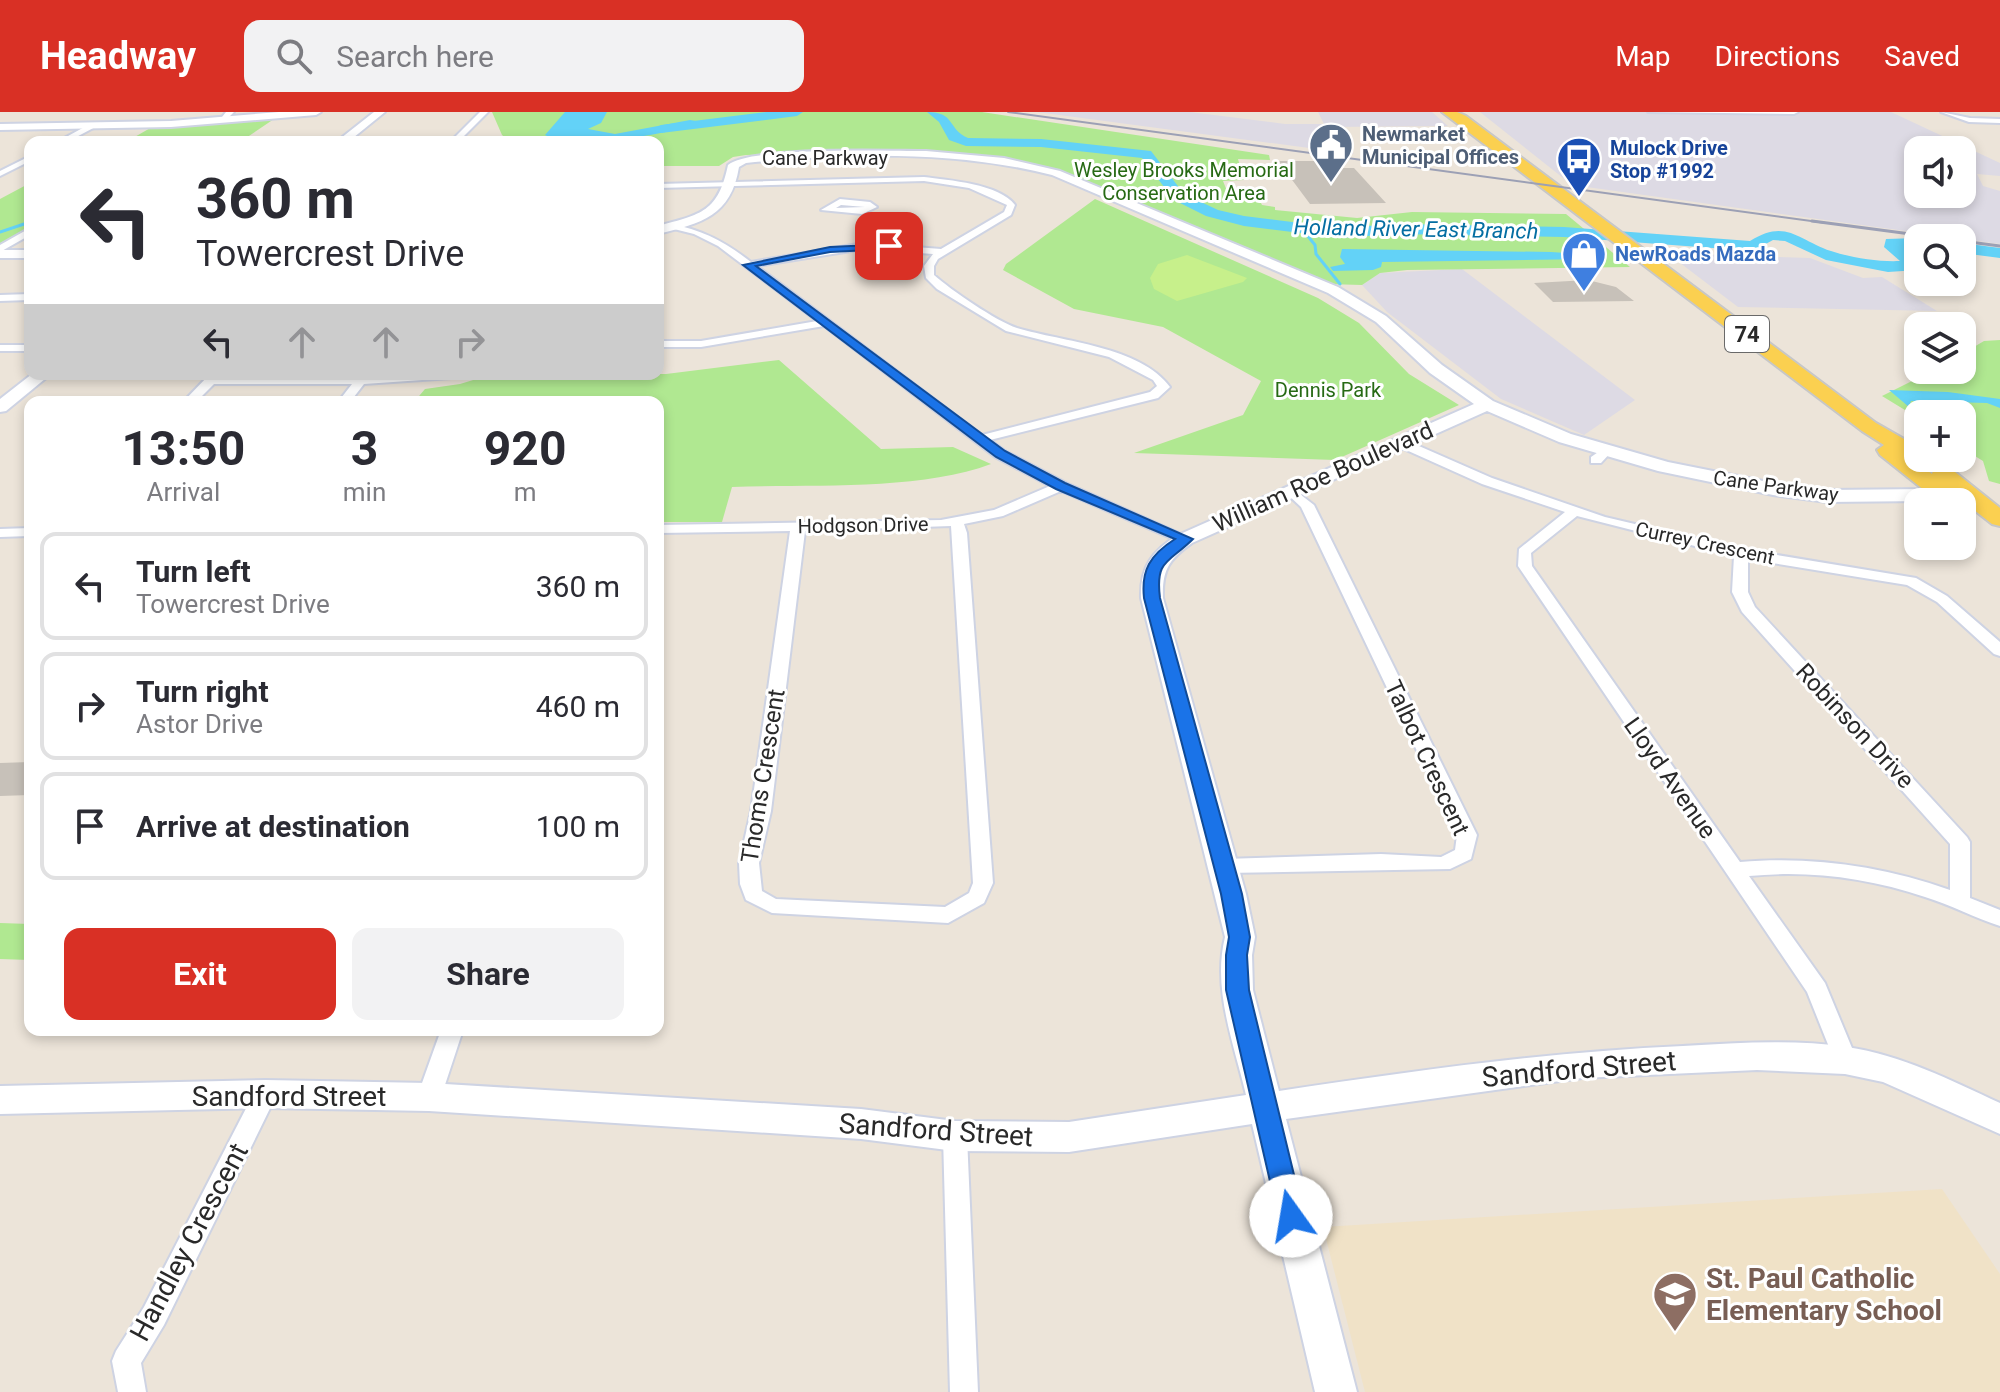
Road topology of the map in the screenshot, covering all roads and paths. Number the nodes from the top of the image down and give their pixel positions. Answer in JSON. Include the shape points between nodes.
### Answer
{"nodes":[{"id":1,"x":38,"y":112,"type":"edge"},
{"id":2,"x":119,"y":112,"type":"edge"},
{"id":3,"x":316,"y":112,"type":"edge"},
{"id":4,"x":380,"y":112,"type":"edge"},
{"id":5,"x":484,"y":112,"type":"edge"},
{"id":6,"x":1448,"y":112,"type":"edge"},
{"id":7,"x":1652,"y":112,"type":"edge"},
{"id":8,"x":1794,"y":112,"type":"edge"},
{"id":9,"x":1945,"y":112,"type":"edge"},
{"id":10,"x":1462,"y":115,"type":"edge"},
{"id":11,"x":225,"y":116,"type":"edge"},
{"id":12,"x":2000,"y":121,"type":"edge"},
{"id":13,"x":93,"y":126,"type":"junction"},
{"id":14,"x":2,"y":128,"type":"edge"},
{"id":15,"x":73,"y":136,"type":"edge"},
{"id":16,"x":349,"y":136,"type":"edge"},
{"id":17,"x":460,"y":136,"type":"edge"},
{"id":18,"x":24,"y":161,"type":"edge"},
{"id":19,"x":0,"y":174,"type":"edge"},
{"id":20,"x":837,"y":181,"type":"junction"},
{"id":21,"x":730,"y":184,"type":"junction"},
{"id":22,"x":664,"y":186,"type":"edge"},
{"id":23,"x":840,"y":202,"type":"dead end"},
{"id":24,"x":665,"y":228,"type":"edge"},
{"id":25,"x":24,"y":235,"type":"edge"},
{"id":26,"x":0,"y":251,"type":"edge"},
{"id":27,"x":942,"y":252,"type":"junction"},
{"id":28,"x":24,"y":253,"type":"edge"},
{"id":29,"x":748,"y":265,"type":"junction"},
{"id":30,"x":24,"y":297,"type":"edge"},
{"id":31,"x":0,"y":298,"type":"edge"},
{"id":32,"x":825,"y":323,"type":"junction"},
{"id":33,"x":664,"y":344,"type":"edge"},
{"id":34,"x":0,"y":348,"type":"edge"},
{"id":35,"x":24,"y":348,"type":"edge"},
{"id":36,"x":35,"y":380,"type":"edge"},
{"id":37,"x":211,"y":380,"type":"edge"},
{"id":38,"x":324,"y":380,"type":"edge"},
{"id":39,"x":376,"y":380,"type":"edge"},
{"id":40,"x":361,"y":381,"type":"junction"},
{"id":41,"x":195,"y":396,"type":"edge"},
{"id":42,"x":349,"y":396,"type":"edge"},
{"id":43,"x":0,"y":407,"type":"edge"},
{"id":44,"x":1480,"y":407,"type":"junction"},
{"id":45,"x":1869,"y":427,"type":"junction"},
{"id":46,"x":980,"y":439,"type":"junction"},
{"id":47,"x":1399,"y":442,"type":"junction"},
{"id":48,"x":1904,"y":448,"type":"edge"},
{"id":49,"x":1602,"y":455,"type":"junction"},
{"id":50,"x":1932,"y":472,"type":"edge"},
{"id":51,"x":1061,"y":486,"type":"junction"},
{"id":52,"x":1937,"y":488,"type":"edge"},
{"id":53,"x":1945,"y":488,"type":"edge"},
{"id":54,"x":1292,"y":492,"type":"junction"},
{"id":55,"x":1904,"y":495,"type":"edge"},
{"id":56,"x":1904,"y":506,"type":"edge"},
{"id":57,"x":1976,"y":510,"type":"edge"},
{"id":58,"x":1574,"y":512,"type":"junction"},
{"id":59,"x":1976,"y":519,"type":"edge"},
{"id":60,"x":2000,"y":519,"type":"edge"},
{"id":61,"x":956,"y":522,"type":"junction"},
{"id":62,"x":798,"y":526,"type":"junction"},
{"id":63,"x":664,"y":529,"type":"edge"},
{"id":64,"x":24,"y":532,"type":"edge"},
{"id":65,"x":0,"y":533,"type":"edge"},
{"id":66,"x":1185,"y":539,"type":"junction"},
{"id":67,"x":2000,"y":539,"type":"edge"},
{"id":68,"x":1741,"y":553,"type":"junction"},
{"id":69,"x":2000,"y":651,"type":"edge"},
{"id":70,"x":1224,"y":866,"type":"junction"},
{"id":71,"x":1734,"y":870,"type":"junction"},
{"id":72,"x":1960,"y":901,"type":"junction"},
{"id":73,"x":2000,"y":918,"type":"edge"},
{"id":74,"x":450,"y":1036,"type":"edge"},
{"id":75,"x":1845,"y":1060,"type":"junction"},
{"id":76,"x":265,"y":1094,"type":"junction"},
{"id":77,"x":429,"y":1097,"type":"junction"},
{"id":78,"x":0,"y":1100,"type":"edge"},
{"id":79,"x":1266,"y":1109,"type":"junction"},
{"id":80,"x":2000,"y":1119,"type":"edge"},
{"id":81,"x":955,"y":1136,"type":"junction"},
{"id":82,"x":132,"y":1392,"type":"edge"},
{"id":83,"x":964,"y":1392,"type":"edge"},
{"id":84,"x":1336,"y":1392,"type":"edge"}],
"edges":[{"from":1,"to":14,"type":"main road"},
{"from":2,"to":13,"type":"main road"},
{"from":3,"to":11,"type":"main road"},
{"from":4,"to":16,"type":"main road"},
{"from":5,"to":17,"type":"street"},
{"from":6,"to":10,"type":"main road","number":"74"},
{"from":7,"to":8,"type":"street"},
{"from":9,"to":12,"type":"street","via":[[1969,120]]},
{"from":10,"to":45,"type":"main road","number":"74"},
{"from":11,"to":13,"type":"main road"},
{"from":13,"to":14,"type":"main road"},
{"from":13,"to":15,"type":"street"},
{"from":18,"to":19,"type":"street"},
{"from":20,"to":21,"type":"street"},
{"from":20,"to":23,"type":"street"},
{"from":20,"to":27,"type":"street","via":[[948,181],[985,190],[1011,205],[1008,213]]},
{"from":21,"to":22,"type":"street"},
{"from":21,"to":24,"type":"main road","via":[[718,204]]},
{"from":21,"to":44,"type":"main road","name":"Cane Parkway","via":[[735,162],[753,159],[943,158],[994,163],[1057,180],[1320,293],[1367,322],[1419,372]]},
{"from":24,"to":29,"type":"street","via":[[711,238]]},
{"from":25,"to":26,"type":"street"},
{"from":26,"to":28,"type":"main road"},
{"from":27,"to":29,"type":"street","via":[[864,246]]},
{"from":27,"to":46,"type":"street","via":[[929,266],[929,276],[1003,325],[1113,355],[1164,387],[1154,395]]},
{"from":29,"to":32,"type":"street"},
{"from":30,"to":31,"type":"street"},
{"from":32,"to":33,"type":"street","via":[[701,344]]},
{"from":32,"to":46,"type":"street"},
{"from":34,"to":35,"type":"street"},
{"from":36,"to":43,"type":"main road"},
{"from":37,"to":41,"type":"street"},
{"from":38,"to":40,"type":"street"},
{"from":39,"to":40,"type":"street"},
{"from":40,"to":42,"type":"street"},
{"from":44,"to":47,"type":"main road","name":"William Roe Boulevard"},
{"from":44,"to":49,"type":"main road","name":"Cane Parkway","via":[[1532,438]]},
{"from":45,"to":48,"type":"main road","number":"74"},
{"from":45,"to":52,"type":"main road","number":"74","via":[[1891,454]]},
{"from":46,"to":51,"type":"street"},
{"from":47,"to":54,"type":"main road","name":"William Roe Boulevard"},
{"from":47,"to":58,"type":"street","name":"Currey Crescent"},
{"from":49,"to":55,"type":"main road","name":"Cane Parkway","via":[[1773,489],[1827,496]]},
{"from":49,"to":56,"type":"main road","name":"Cane Parkway","via":[[1748,496],[1832,507]]},
{"from":50,"to":53,"type":"main road","number":"74"},
{"from":51,"to":61,"type":"street","name":"Hodgson Drive","via":[[998,513]]},
{"from":51,"to":66,"type":"street"},
{"from":54,"to":66,"type":"main road","name":"William Roe Boulevard"},
{"from":54,"to":70,"type":"street","name":"Talbot Crescent","via":[[1307,505],[1467,844],[1458,859],[1443,864]]},
{"from":57,"to":60,"type":"main road","number":"74"},
{"from":58,"to":68,"type":"street","name":"Currey Crescent"},
{"from":58,"to":71,"type":"street","name":"Lloyd Avenue","via":[[1524,552],[1525,566]]},
{"from":59,"to":67,"type":"main road","number":"74"},
{"from":61,"to":62,"type":"street","name":"Hodgson Drive"},
{"from":61,"to":62,"type":"street","name":"Thoms Crescent","via":[[969,640],[983,883],[977,898],[948,915],[772,906],[753,895],[748,858],[759,825]]},
{"from":62,"to":63,"type":"street","name":"Hodgson Drive"},
{"from":64,"to":65,"type":"street"},
{"from":66,"to":70,"type":"main road","name":"William Roe Boulevard","via":[[1153,569],[1152,598]]},
{"from":68,"to":69,"type":"street","name":"Currey Crescent","via":[[1911,581],[1942,599]]},
{"from":68,"to":72,"type":"street","name":"Robinson Drive","via":[[1740,592],[1748,609],[1960,842]]},
{"from":70,"to":79,"type":"main road","name":"William Roe Boulevard","via":[[1240,937],[1237,990]]},
{"from":71,"to":72,"type":"street","via":[[1813,866],[1861,871]]},
{"from":71,"to":75,"type":"street","name":"Lloyd Avenue","via":[[1817,989]]},
{"from":72,"to":73,"type":"street"},
{"from":74,"to":77,"type":"street"},
{"from":75,"to":79,"type":"main road","name":"Sandford Street","via":[[1757,1056],[1582,1064]]},
{"from":75,"to":80,"type":"main road","name":"Sandford Street","via":[[1916,1079]]},
{"from":76,"to":77,"type":"main road","name":"Sandford Street"},
{"from":76,"to":78,"type":"main road","name":"Sandford Street"},
{"from":76,"to":82,"type":"street","name":"Handley Crescent","via":[[154,1316],[126,1361]]},
{"from":77,"to":81,"type":"main road","name":"Sandford Street","via":[[861,1124]]},
{"from":79,"to":81,"type":"main road","name":"Sandford Street","via":[[1069,1137]]},
{"from":79,"to":84,"type":"main road","name":"William Roe Boulevard"},
{"from":81,"to":83,"type":"street"}]}
